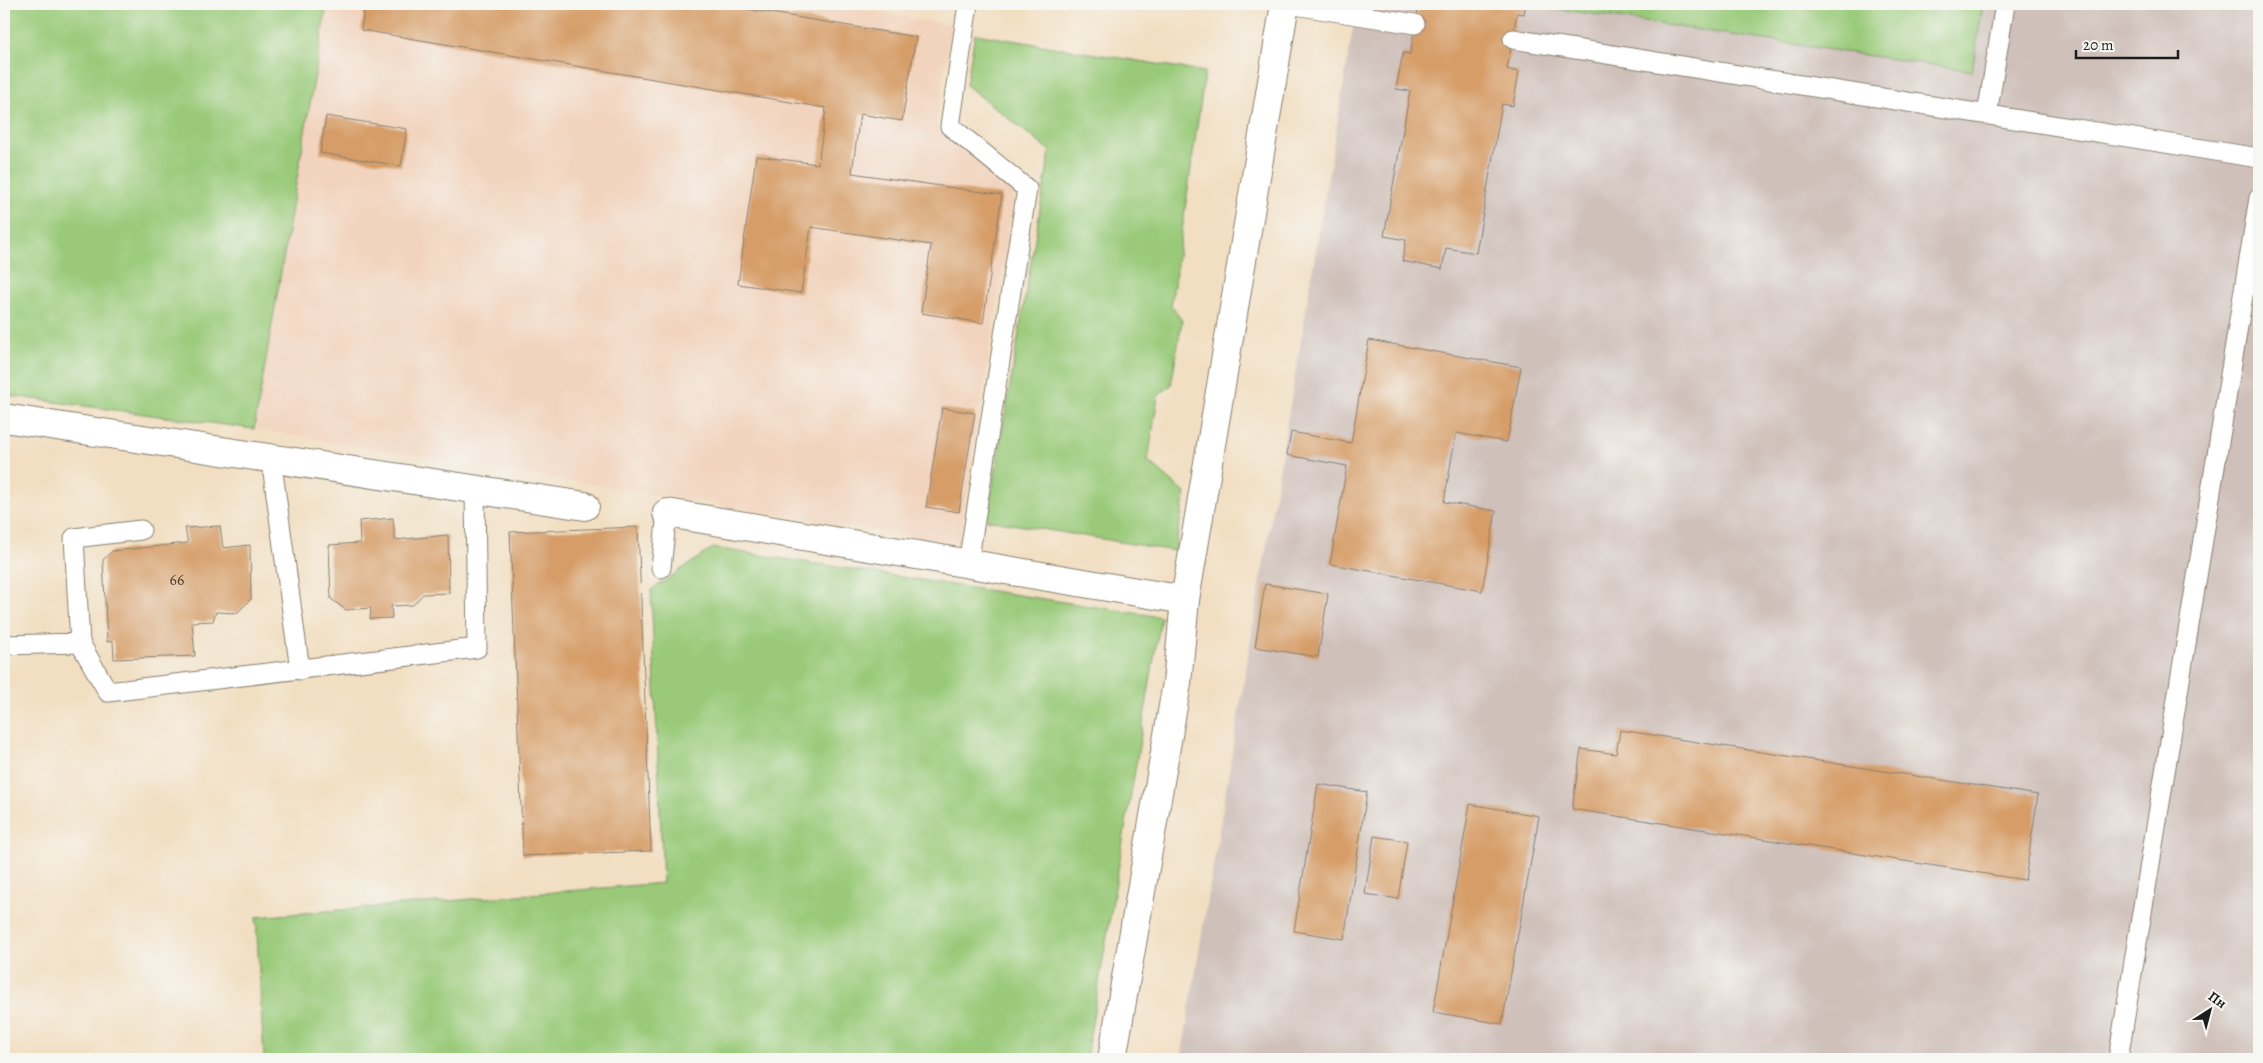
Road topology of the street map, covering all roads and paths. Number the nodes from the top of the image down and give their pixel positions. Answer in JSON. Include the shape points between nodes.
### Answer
{"nodes":[{"id":1,"x":968,"y":4,"type":"edge"},
{"id":2,"x":1287,"y":4,"type":"edge"},
{"id":3,"x":2005,"y":4,"type":"edge"},
{"id":4,"x":1415,"y":24,"type":"dead end"},
{"id":5,"x":1513,"y":40,"type":"dead end"},
{"id":6,"x":1987,"y":115,"type":"junction"},
{"id":7,"x":2259,"y":158,"type":"edge"},
{"id":8,"x":2259,"y":198,"type":"edge"},
{"id":9,"x":4,"y":418,"type":"edge"},
{"id":10,"x":271,"y":458,"type":"junction"},
{"id":11,"x":475,"y":490,"type":"junction"},
{"id":12,"x":585,"y":506,"type":"dead end"},
{"id":13,"x":668,"y":513,"type":"joint"},
{"id":14,"x":141,"y":530,"type":"dead end"},
{"id":15,"x":968,"y":564,"type":"junction"},
{"id":16,"x":661,"y":568,"type":"dead end"},
{"id":17,"x":1185,"y":600,"type":"junction"},
{"id":18,"x":80,"y":643,"type":"junction"},
{"id":19,"x":4,"y":644,"type":"edge"},
{"id":20,"x":300,"y":670,"type":"junction"},
{"id":21,"x":1112,"y":1059,"type":"edge"},
{"id":22,"x":2118,"y":1059,"type":"edge"}],
"edges":[{"from":1,"to":15,"type":"lane","via":[[950,126],[1027,190]]},
{"from":2,"to":4,"type":"lane"},
{"from":2,"to":17,"type":"street"},
{"from":3,"to":6,"type":"lane"},
{"from":5,"to":6,"type":"lane"},
{"from":6,"to":7,"type":"lane"},
{"from":8,"to":22,"type":"lane"},
{"from":9,"to":10,"type":"street"},
{"from":10,"to":11,"type":"street"},
{"from":10,"to":20,"type":"lane"},
{"from":11,"to":12,"type":"street"},
{"from":11,"to":20,"type":"lane","via":[[477,648]]},
{"from":13,"to":15,"type":"street"},
{"from":13,"to":16,"type":"lane"},
{"from":14,"to":18,"type":"lane","via":[[74,538]]},
{"from":15,"to":17,"type":"street"},
{"from":17,"to":21,"type":"street","via":[[1177,683]]},
{"from":18,"to":19,"type":"lane"},
{"from":18,"to":20,"type":"lane","via":[[108,692]]}]}
